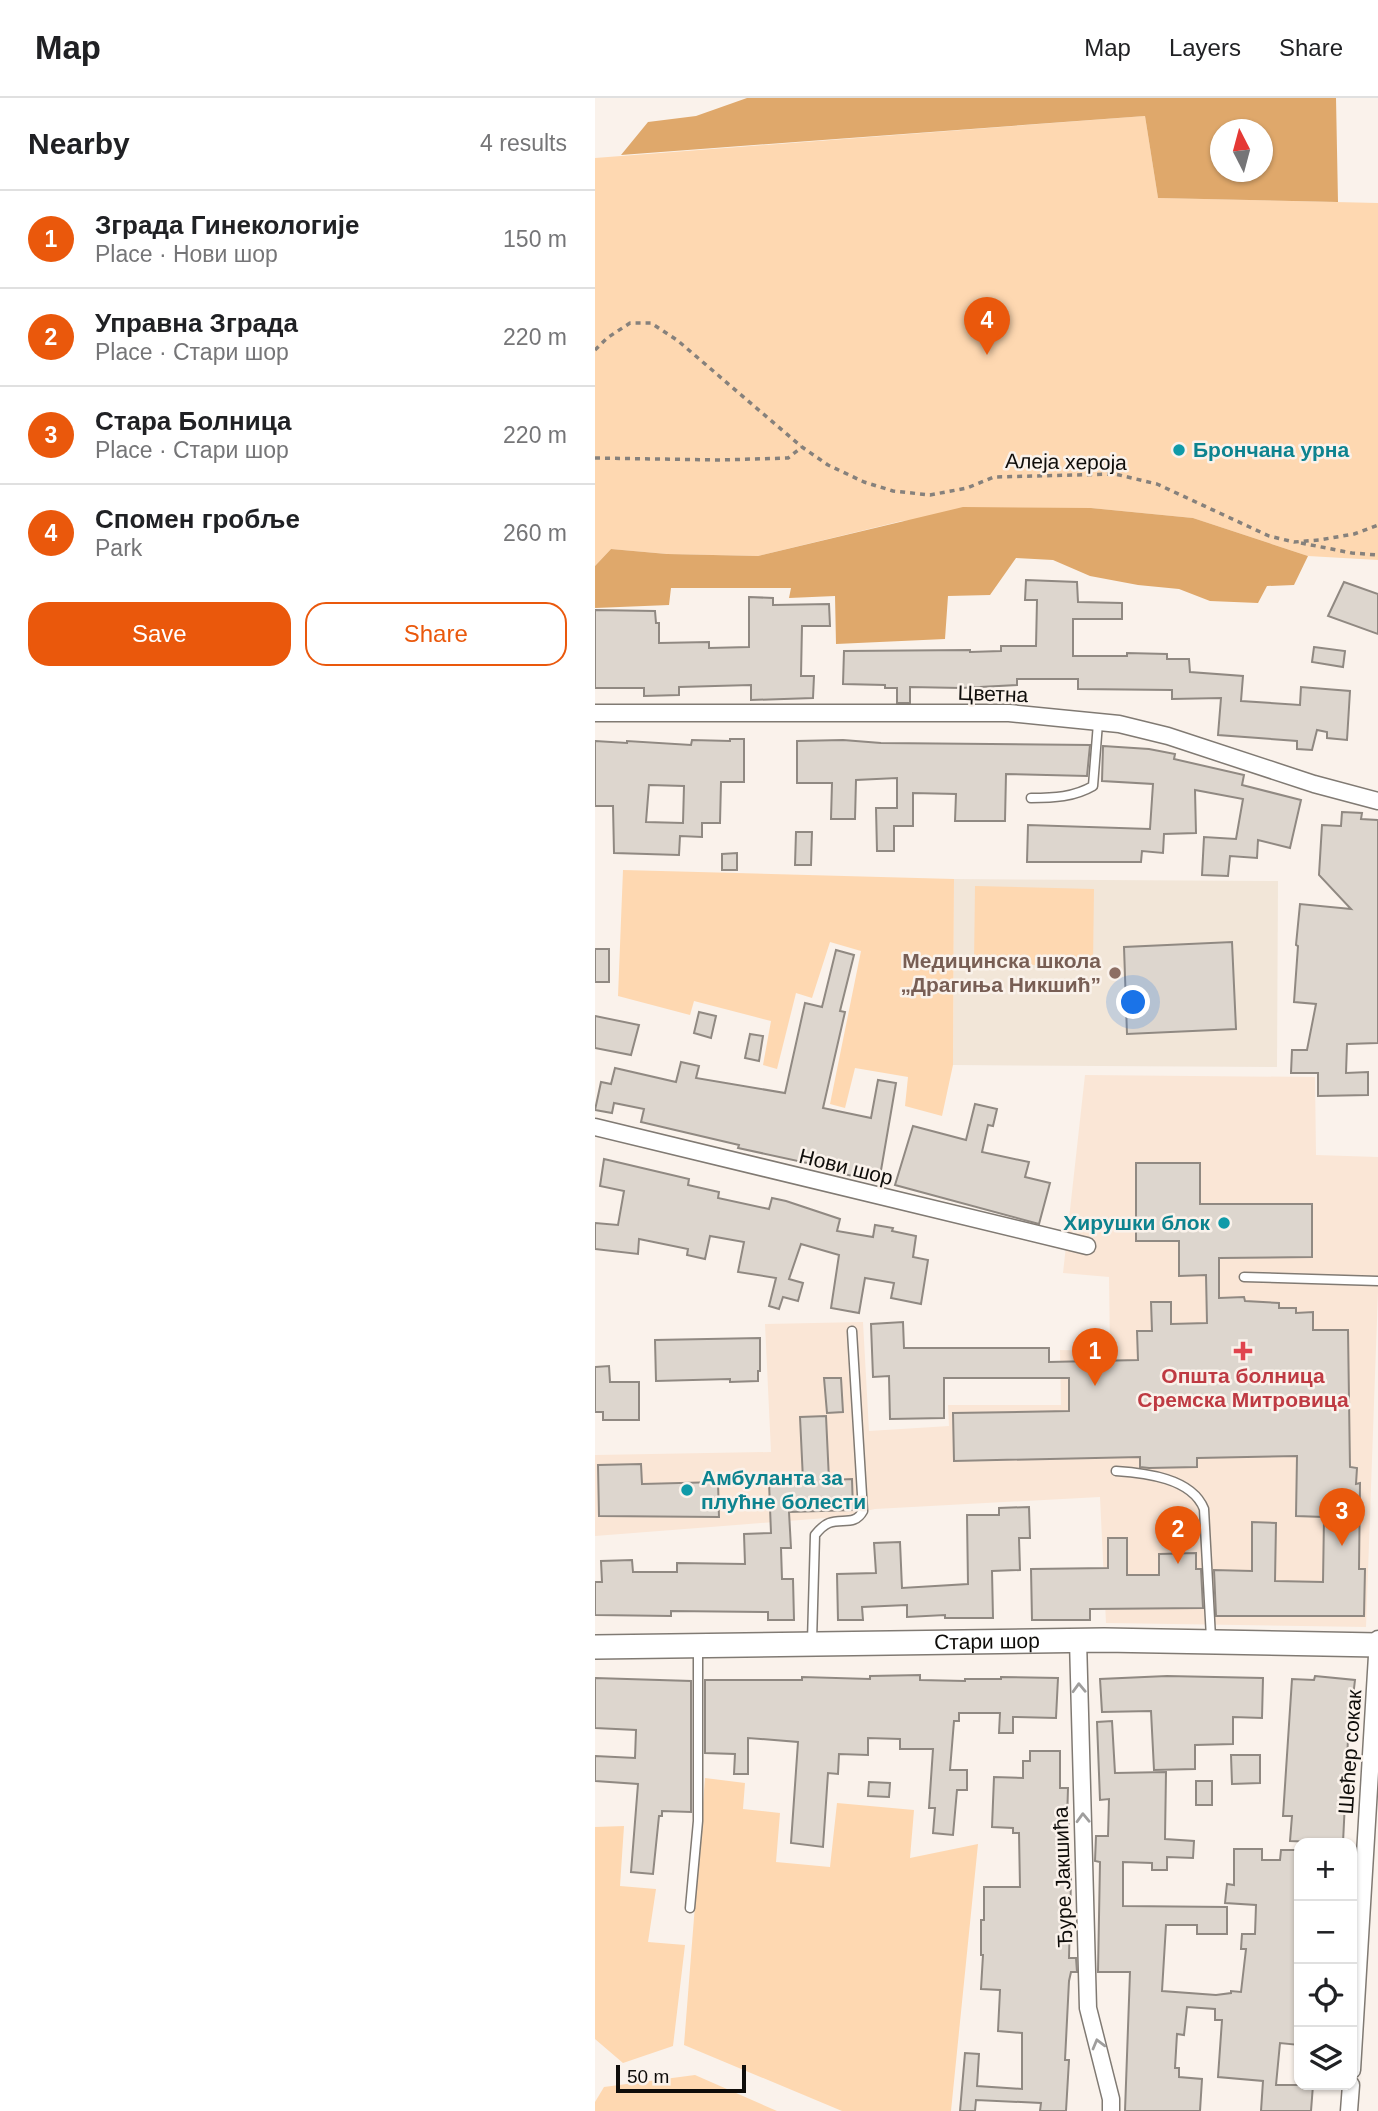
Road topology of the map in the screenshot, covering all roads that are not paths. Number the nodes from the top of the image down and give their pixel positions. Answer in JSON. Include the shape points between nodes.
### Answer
{"nodes":[{"id":1,"x":595,"y":713,"type":"edge"},
{"id":2,"x":1098,"y":723,"type":"junction"},
{"id":3,"x":1031,"y":798,"type":"dead end"},
{"id":4,"x":1378,"y":801,"type":"edge"},
{"id":5,"x":595,"y":1127,"type":"edge"},
{"id":6,"x":1087,"y":1247,"type":"dead end"},
{"id":7,"x":1244,"y":1277,"type":"dead end"},
{"id":8,"x":1378,"y":1281,"type":"edge"},
{"id":9,"x":852,"y":1331,"type":"dead end"},
{"id":10,"x":1116,"y":1471,"type":"dead end"},
{"id":11,"x":1378,"y":1639,"type":"edge"},
{"id":12,"x":1078,"y":1640,"type":"junction"},
{"id":13,"x":1211,"y":1641,"type":"junction"},
{"id":14,"x":812,"y":1644,"type":"junction"},
{"id":15,"x":1378,"y":1645,"type":"edge"},
{"id":16,"x":698,"y":1646,"type":"junction"},
{"id":17,"x":595,"y":1647,"type":"edge"},
{"id":18,"x":690,"y":1908,"type":"dead end"},
{"id":19,"x":1355,"y":2027,"type":"edge"},
{"id":20,"x":1351,"y":2090,"type":"edge"},
{"id":21,"x":1111,"y":2111,"type":"edge"},
{"id":22,"x":1349,"y":2111,"type":"edge"}],
"edges":[{"from":1,"to":2,"type":"street","name":"Цветна","via":[[1009,713]]},
{"from":2,"to":3,"type":"lane","via":[[1093,786],[1055,798]]},
{"from":2,"to":4,"type":"street","name":"Цветна","via":[[1168,736]]},
{"from":5,"to":6,"type":"street","name":"Нови шор"},
{"from":7,"to":8,"type":"lane"},
{"from":9,"to":14,"type":"lane","via":[[863,1511],[855,1520],[828,1523],[815,1535]]},
{"from":10,"to":13,"type":"lane","via":[[1166,1480],[1186,1487],[1199,1499],[1204,1509]]},
{"from":11,"to":15,"type":"street","name":"Шећер сокак"},
{"from":12,"to":13,"type":"main road","name":"Стари шор"},
{"from":12,"to":14,"type":"main road","name":"Стари шор"},
{"from":21,"to":12,"type":"street","name":"Ђуре Јакшића","one_way":true,"via":[[1088,2008]]},
{"from":13,"to":15,"type":"main road","name":"Стари шор"},
{"from":14,"to":16,"type":"main road","name":"Стари шор"},
{"from":15,"to":19,"type":"street","name":"Шећер сокак"},
{"from":16,"to":17,"type":"main road","name":"Стари шор"},
{"from":16,"to":18,"type":"lane","via":[[698,1821]]},
{"from":20,"to":22,"type":"street"}]}
